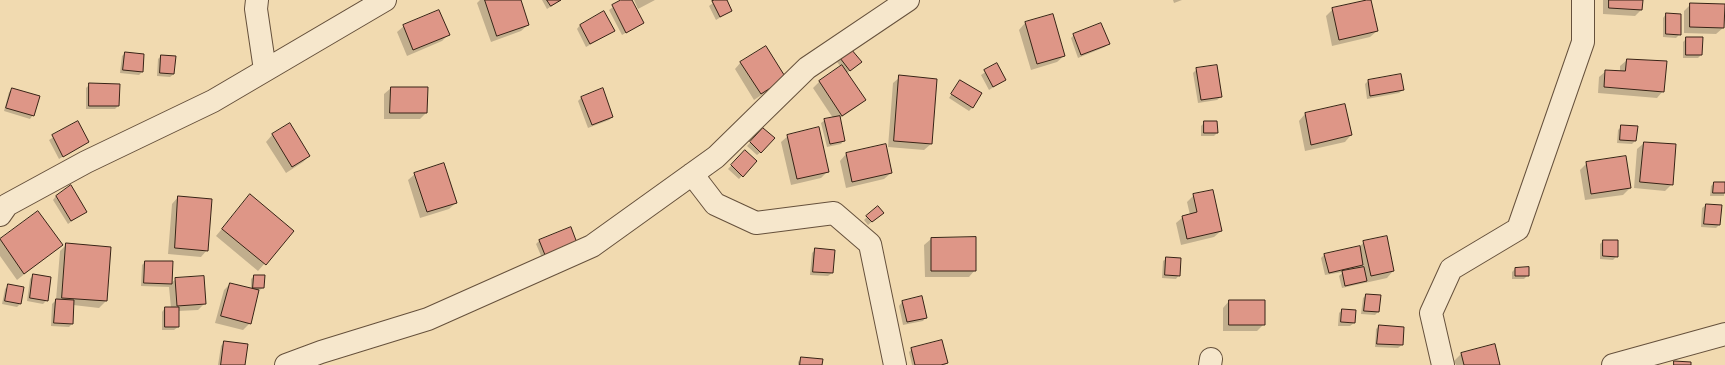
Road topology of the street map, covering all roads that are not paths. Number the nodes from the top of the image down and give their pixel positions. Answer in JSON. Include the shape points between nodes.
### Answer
{"nodes":[{"id":1,"x":257,"y":0,"type":"edge"},
{"id":2,"x":385,"y":0,"type":"edge"},
{"id":3,"x":908,"y":0,"type":"edge"},
{"id":4,"x":1583,"y":0,"type":"edge"},
{"id":5,"x":265,"y":70,"type":"junction"},
{"id":6,"x":692,"y":174,"type":"junction"},
{"id":7,"x":0,"y":215,"type":"edge"},
{"id":8,"x":1725,"y":334,"type":"edge"},
{"id":9,"x":286,"y":365,"type":"edge"},
{"id":10,"x":895,"y":365,"type":"edge"},
{"id":11,"x":1443,"y":365,"type":"edge"},
{"id":12,"x":1612,"y":365,"type":"edge"}],
"edges":[{"from":1,"to":5,"type":"street","via":[[256,9]]},
{"from":2,"to":5,"type":"street"},
{"from":3,"to":6,"type":"street","via":[[807,68],[716,157]]},
{"from":4,"to":11,"type":"street","via":[[1583,42],[1518,228],[1451,268],[1431,313]]},
{"from":5,"to":7,"type":"street","via":[[213,101],[79,165],[7,205]]},
{"from":6,"to":9,"type":"street","via":[[592,246],[428,319]]},
{"from":6,"to":10,"type":"street","via":[[715,204],[756,223],[834,213],[870,244]]},
{"from":8,"to":12,"type":"street"}]}
